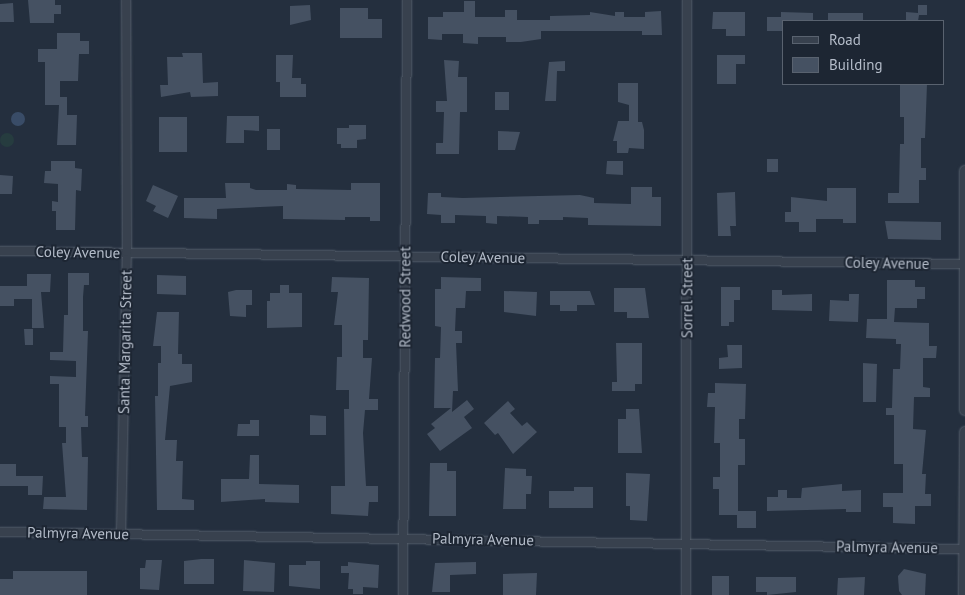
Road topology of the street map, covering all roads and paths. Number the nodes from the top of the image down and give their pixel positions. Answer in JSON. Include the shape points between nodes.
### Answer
{"nodes":[{"id":1,"x":126,"y":0,"type":"edge"},
{"id":2,"x":407,"y":0,"type":"edge"},
{"id":3,"x":687,"y":0,"type":"edge"},
{"id":4,"x":965,"y":171,"type":"edge"},
{"id":5,"x":0,"y":251,"type":"edge"},
{"id":6,"x":127,"y":252,"type":"junction"},
{"id":7,"x":405,"y":256,"type":"junction"},
{"id":8,"x":688,"y":260,"type":"junction"},
{"id":9,"x":965,"y":264,"type":"edge"},
{"id":10,"x":965,"y":410,"type":"edge"},
{"id":11,"x":965,"y":432,"type":"edge"},
{"id":12,"x":0,"y":532,"type":"edge"},
{"id":13,"x":121,"y":533,"type":"junction"},
{"id":14,"x":404,"y":538,"type":"junction"},
{"id":15,"x":686,"y":543,"type":"junction"},
{"id":16,"x":964,"y":549,"type":"edge"},
{"id":17,"x":403,"y":595,"type":"edge"},
{"id":18,"x":686,"y":595,"type":"edge"},
{"id":19,"x":964,"y":595,"type":"edge"}],
"edges":[{"from":1,"to":6,"type":"street","name":"Santa Margarita Street"},
{"from":2,"to":7,"type":"street","name":"Redwood Street"},
{"from":3,"to":8,"type":"street","name":"Sorrel Street"},
{"from":4,"to":9,"type":"street"},
{"from":5,"to":6,"type":"street","name":"Coley Avenue"},
{"from":6,"to":7,"type":"street","name":"Coley Avenue"},
{"from":6,"to":13,"type":"street","name":"Santa Margarita Street"},
{"from":7,"to":8,"type":"street","name":"Coley Avenue"},
{"from":7,"to":14,"type":"street","name":"Redwood Street"},
{"from":8,"to":9,"type":"street","name":"Coley Avenue"},
{"from":8,"to":15,"type":"street","name":"Sorrel Street"},
{"from":9,"to":10,"type":"street"},
{"from":11,"to":16,"type":"street"},
{"from":12,"to":13,"type":"street","name":"Palmyra Avenue"},
{"from":13,"to":14,"type":"street","name":"Palmyra Avenue"},
{"from":14,"to":15,"type":"street","name":"Palmyra Avenue"},
{"from":14,"to":17,"type":"street","name":"Redwood Street"},
{"from":15,"to":16,"type":"street","name":"Palmyra Avenue"},
{"from":15,"to":18,"type":"street","name":"Sorrel Street"},
{"from":16,"to":19,"type":"street"}]}
